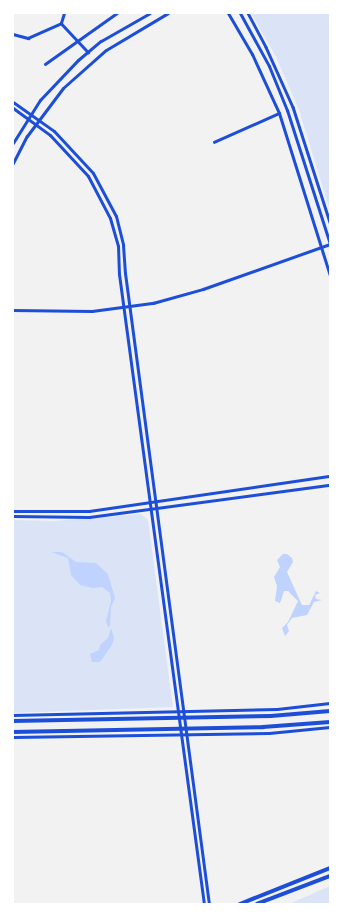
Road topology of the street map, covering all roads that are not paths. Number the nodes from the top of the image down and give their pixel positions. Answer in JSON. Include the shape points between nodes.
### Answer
{"nodes":[{"id":1,"x":64,"y":13,"type":"edge"},
{"id":2,"x":117,"y":13,"type":"edge"},
{"id":3,"x":150,"y":13,"type":"edge"},
{"id":4,"x":168,"y":13,"type":"edge"},
{"id":5,"x":228,"y":13,"type":"edge"},
{"id":6,"x":240,"y":13,"type":"edge"},
{"id":7,"x":248,"y":13,"type":"edge"},
{"id":8,"x":61,"y":23,"type":"junction"},
{"id":9,"x":13,"y":34,"type":"edge"},
{"id":10,"x":76,"y":40,"type":"junction"},
{"id":11,"x":88,"y":52,"type":"junction"},
{"id":12,"x":45,"y":64,"type":"dead end"},
{"id":13,"x":13,"y":102,"type":"edge"},
{"id":14,"x":13,"y":108,"type":"edge"},
{"id":15,"x":279,"y":113,"type":"junction"},
{"id":16,"x":32,"y":114,"type":"junction"},
{"id":17,"x":28,"y":119,"type":"junction"},
{"id":18,"x":39,"y":120,"type":"junction"},
{"id":19,"x":36,"y":125,"type":"junction"},
{"id":20,"x":214,"y":142,"type":"dead end"},
{"id":21,"x":13,"y":143,"type":"edge"},
{"id":22,"x":13,"y":163,"type":"edge"},
{"id":23,"x":330,"y":222,"type":"edge"},
{"id":24,"x":330,"y":244,"type":"edge"},
{"id":25,"x":321,"y":248,"type":"junction"},
{"id":26,"x":330,"y":276,"type":"edge"},
{"id":27,"x":129,"y":307,"type":"junction"},
{"id":28,"x":124,"y":308,"type":"junction"},
{"id":29,"x":13,"y":310,"type":"edge"},
{"id":30,"x":330,"y":476,"type":"edge"},
{"id":31,"x":330,"y":485,"type":"edge"},
{"id":32,"x":156,"y":502,"type":"junction"},
{"id":33,"x":150,"y":503,"type":"junction"},
{"id":34,"x":156,"y":509,"type":"junction"},
{"id":35,"x":151,"y":510,"type":"junction"},
{"id":36,"x":13,"y":511,"type":"edge"},
{"id":37,"x":13,"y":516,"type":"edge"},
{"id":38,"x":330,"y":704,"type":"edge"},
{"id":39,"x":176,"y":710,"type":"junction"},
{"id":40,"x":182,"y":710,"type":"junction"},
{"id":41,"x":330,"y":711,"type":"edge"},
{"id":42,"x":13,"y":715,"type":"edge"},
{"id":43,"x":184,"y":718,"type":"junction"},
{"id":44,"x":178,"y":719,"type":"junction"},
{"id":45,"x":13,"y":721,"type":"edge"},
{"id":46,"x":330,"y":722,"type":"edge"},
{"id":47,"x":330,"y":727,"type":"edge"},
{"id":48,"x":179,"y":728,"type":"junction"},
{"id":49,"x":186,"y":728,"type":"junction"},
{"id":50,"x":13,"y":732,"type":"edge"},
{"id":51,"x":186,"y":733,"type":"junction"},
{"id":52,"x":180,"y":734,"type":"junction"},
{"id":53,"x":13,"y":737,"type":"edge"},
{"id":54,"x":330,"y":868,"type":"edge"},
{"id":55,"x":330,"y":876,"type":"edge"},
{"id":56,"x":204,"y":904,"type":"edge"},
{"id":57,"x":209,"y":904,"type":"edge"},
{"id":58,"x":240,"y":904,"type":"edge"},
{"id":59,"x":257,"y":904,"type":"edge"}],
"edges":[{"from":1,"to":8,"type":"street"},
{"from":2,"to":10,"type":"street"},
{"from":3,"to":11,"type":"street","via":[[101,41]]},
{"from":4,"to":18,"type":"street","via":[[106,50],[84,68],[63,88]]},
{"from":5,"to":15,"type":"street","via":[[252,54]]},
{"from":6,"to":24,"type":"street","via":[[266,61],[287,110]]},
{"from":7,"to":23,"type":"street","via":[[293,107]]},
{"from":8,"to":9,"type":"street","via":[[28,38]]},
{"from":8,"to":10,"type":"street"},
{"from":10,"to":11,"type":"street"},
{"from":10,"to":12,"type":"street"},
{"from":11,"to":16,"type":"street","via":[[57,80]]},
{"from":13,"to":16,"type":"street"},
{"from":14,"to":17,"type":"street"},
{"from":15,"to":20,"type":"street"},
{"from":15,"to":25,"type":"street"},
{"from":16,"to":17,"type":"street"},
{"from":16,"to":18,"type":"street"},
{"from":17,"to":19,"type":"street"},
{"from":17,"to":21,"type":"street"},
{"from":18,"to":19,"type":"street"},
{"from":18,"to":27,"type":"street","via":[[54,131],[93,173],[116,216],[123,245]]},
{"from":19,"to":22,"type":"street"},
{"from":19,"to":28,"type":"street","via":[[50,135],[88,176],[110,218],[118,246]]},
{"from":24,"to":25,"type":"street"},
{"from":25,"to":26,"type":"street"},
{"from":25,"to":27,"type":"street","via":[[203,290]]},
{"from":27,"to":28,"type":"street"},
{"from":27,"to":32,"type":"street"},
{"from":28,"to":29,"type":"street","via":[[52,312]]},
{"from":28,"to":33,"type":"street"},
{"from":30,"to":32,"type":"street"},
{"from":31,"to":34,"type":"street"},
{"from":32,"to":33,"type":"street"},
{"from":32,"to":34,"type":"street"},
{"from":33,"to":35,"type":"street"},
{"from":33,"to":36,"type":"street","via":[[89,511]]},
{"from":34,"to":35,"type":"street"},
{"from":34,"to":40,"type":"street"},
{"from":35,"to":37,"type":"street","via":[[89,516]]},
{"from":35,"to":39,"type":"street"},
{"from":38,"to":40,"type":"street","via":[[277,709]]},
{"from":39,"to":40,"type":"street"},
{"from":39,"to":42,"type":"street"},
{"from":39,"to":44,"type":"street"},
{"from":40,"to":43,"type":"street"},
{"from":41,"to":43,"type":"main road","via":[[278,716]]},
{"from":43,"to":44,"type":"main road"},
{"from":43,"to":49,"type":"street"},
{"from":44,"to":45,"type":"main road"},
{"from":44,"to":48,"type":"street"},
{"from":46,"to":49,"type":"main road"},
{"from":47,"to":51,"type":"street","via":[[269,733]]},
{"from":48,"to":49,"type":"main road"},
{"from":48,"to":50,"type":"main road"},
{"from":48,"to":52,"type":"street"},
{"from":49,"to":51,"type":"street"},
{"from":51,"to":52,"type":"street"},
{"from":51,"to":57,"type":"street"},
{"from":52,"to":53,"type":"street"},
{"from":52,"to":56,"type":"street"},
{"from":54,"to":58,"type":"main road"},
{"from":55,"to":59,"type":"main road"}]}
